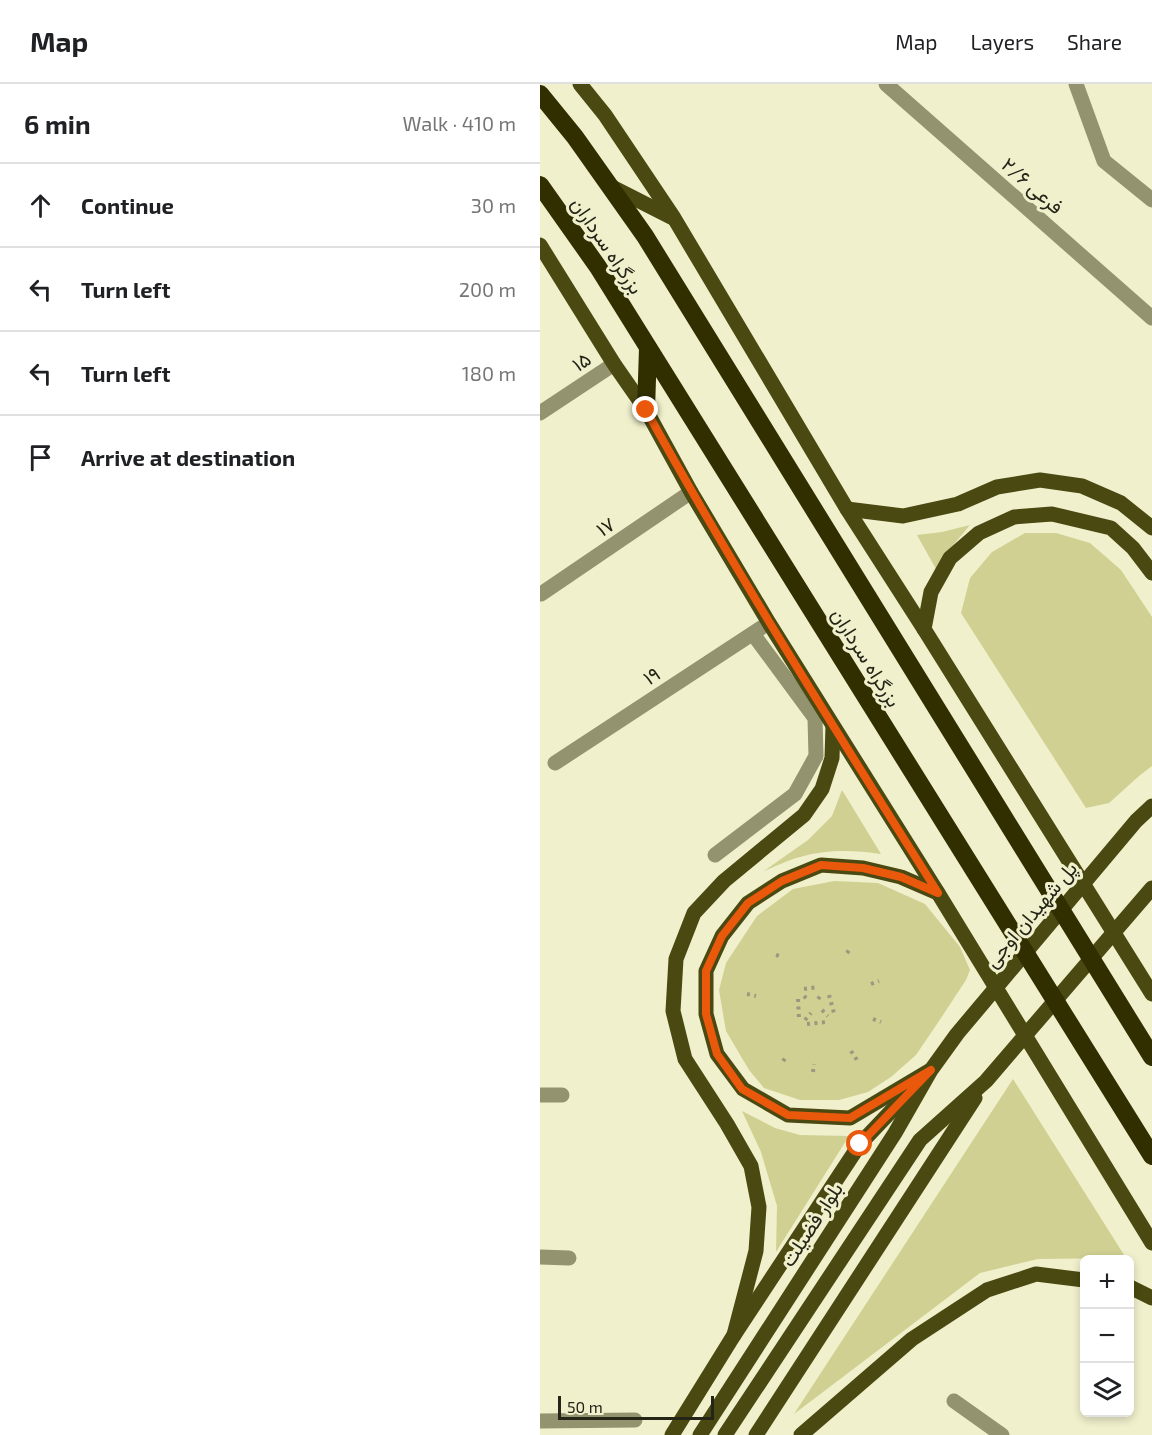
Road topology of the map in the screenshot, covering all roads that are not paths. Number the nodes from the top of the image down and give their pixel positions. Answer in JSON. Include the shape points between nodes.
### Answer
{"nodes":[{"id":1,"x":580,"y":84,"type":"edge"},
{"id":2,"x":886,"y":84,"type":"edge"},
{"id":3,"x":1076,"y":84,"type":"edge"},
{"id":4,"x":540,"y":94,"type":"edge"},
{"id":5,"x":540,"y":185,"type":"edge"},
{"id":6,"x":609,"y":185,"type":"junction"},
{"id":7,"x":1152,"y":200,"type":"edge"},
{"id":8,"x":674,"y":218,"type":"junction"},
{"id":9,"x":540,"y":245,"type":"edge"},
{"id":10,"x":1152,"y":318,"type":"edge"},
{"id":11,"x":648,"y":348,"type":"junction"},
{"id":12,"x":614,"y":364,"type":"junction"},
{"id":13,"x":646,"y":410,"type":"junction"},
{"id":14,"x":540,"y":413,"type":"edge"},
{"id":15,"x":691,"y":492,"type":"junction"},
{"id":16,"x":847,"y":509,"type":"junction"},
{"id":17,"x":1152,"y":528,"type":"edge"},
{"id":18,"x":1152,"y":573,"type":"edge"},
{"id":19,"x":541,"y":594,"type":"edge"},
{"id":20,"x":770,"y":623,"type":"junction"},
{"id":21,"x":924,"y":629,"type":"junction"},
{"id":22,"x":753,"y":634,"type":"junction"},
{"id":23,"x":833,"y":726,"type":"junction"},
{"id":24,"x":555,"y":763,"type":"dead end"},
{"id":25,"x":1152,"y":806,"type":"edge"},
{"id":26,"x":715,"y":855,"type":"dead end"},
{"id":27,"x":1152,"y":888,"type":"edge"},
{"id":28,"x":938,"y":893,"type":"junction"},
{"id":29,"x":1152,"y":994,"type":"edge"},
{"id":30,"x":957,"y":1035,"type":"joint"},
{"id":31,"x":1152,"y":1056,"type":"edge"},
{"id":32,"x":931,"y":1070,"type":"junction"},
{"id":33,"x":986,"y":1081,"type":"junction"},
{"id":34,"x":540,"y":1095,"type":"edge"},
{"id":35,"x":562,"y":1095,"type":"dead end"},
{"id":36,"x":1152,"y":1155,"type":"edge"},
{"id":37,"x":1152,"y":1243,"type":"edge"},
{"id":38,"x":540,"y":1257,"type":"edge"},
{"id":39,"x":568,"y":1257,"type":"dead end"},
{"id":40,"x":1080,"y":1280,"type":"edge"},
{"id":41,"x":1134,"y":1289,"type":"edge"},
{"id":42,"x":1152,"y":1298,"type":"edge"},
{"id":43,"x":734,"y":1335,"type":"junction"},
{"id":44,"x":954,"y":1401,"type":"dead end"},
{"id":45,"x":635,"y":1420,"type":"dead end"},
{"id":46,"x":540,"y":1421,"type":"edge"},
{"id":47,"x":672,"y":1435,"type":"edge"},
{"id":48,"x":700,"y":1435,"type":"edge"},
{"id":49,"x":725,"y":1435,"type":"edge"},
{"id":50,"x":756,"y":1435,"type":"edge"},
{"id":51,"x":801,"y":1435,"type":"edge"},
{"id":52,"x":1002,"y":1435,"type":"edge"}],
"edges":[{"from":1,"to":8,"type":"main road"},
{"from":2,"to":10,"type":"street","name":"فرعی ۲/۶"},
{"from":3,"to":7,"type":"street","via":[[1104,161]]},
{"from":4,"to":6,"type":"highway","name":"بزرگراه سرداران"},
{"from":5,"to":11,"type":"highway","name":"بزرگراه سرداران","via":[[598,267]]},
{"from":6,"to":8,"type":"main road"},
{"from":6,"to":31,"type":"highway","name":"بزرگراه سرداران","via":[[645,236]]},
{"from":8,"to":16,"type":"main road"},
{"from":9,"to":12,"type":"main road"},
{"from":11,"to":13,"type":"highway"},
{"from":11,"to":36,"type":"highway","name":"بزرگراه سرداران"},
{"from":12,"to":13,"type":"main road"},
{"from":12,"to":14,"type":"street","name":"۱۵"},
{"from":13,"to":15,"type":"main road"},
{"from":15,"to":19,"type":"street","name":"۱۷"},
{"from":15,"to":20,"type":"main road"},
{"from":16,"to":17,"type":"main road","via":[[903,516],[958,504],[997,487],[1040,480],[1082,486],[1121,503]]},
{"from":16,"to":21,"type":"main road"},
{"from":18,"to":21,"type":"main road","via":[[1112,528],[1052,514],[1014,517],[979,533],[950,558],[931,591]]},
{"from":20,"to":22,"type":"street","name":"۱۹"},
{"from":20,"to":23,"type":"main road"},
{"from":21,"to":29,"type":"main road"},
{"from":22,"to":24,"type":"street","name":"۱۹"},
{"from":22,"to":26,"type":"street","via":[[815,718],[816,756],[795,794]]},
{"from":23,"to":28,"type":"main road"},
{"from":23,"to":43,"type":"main road","via":[[832,758],[822,789],[804,815],[724,881],[694,913],[676,959],[673,1011],[685,1059],[751,1166],[759,1207],[756,1251]]},
{"from":25,"to":30,"type":"main road","name":"پل شهیدان اوجی"},
{"from":27,"to":33,"type":"main road"},
{"from":28,"to":32,"type":"main road","via":[[901,877],[863,868],[821,865],[782,881],[748,903],[722,936],[706,971],[706,1014],[717,1054],[742,1089],[788,1115],[850,1118]]},
{"from":28,"to":37,"type":"main road"},
{"from":30,"to":32,"type":"main road","name":"بلوار فضیلت"},
{"from":32,"to":43,"type":"main road","via":[[860,1144]]},
{"from":32,"to":48,"type":"main road","name":"بلوار فضیلت","via":[[895,1133]]},
{"from":33,"to":49,"type":"main road","via":[[920,1140]]},
{"from":33,"to":50,"type":"main road"},
{"from":34,"to":35,"type":"street"},
{"from":38,"to":39,"type":"street"},
{"from":40,"to":51,"type":"main road","via":[[1036,1274],[987,1290],[912,1339]]},
{"from":41,"to":42,"type":"main road"},
{"from":43,"to":47,"type":"main road"},
{"from":44,"to":52,"type":"street"},
{"from":45,"to":46,"type":"street"}]}
